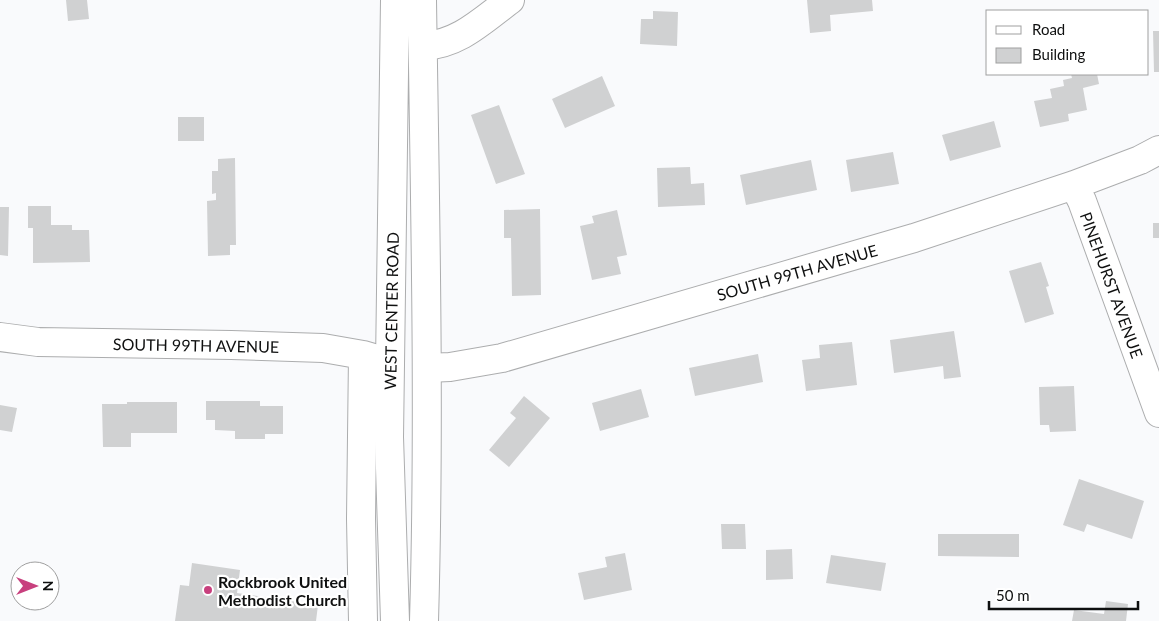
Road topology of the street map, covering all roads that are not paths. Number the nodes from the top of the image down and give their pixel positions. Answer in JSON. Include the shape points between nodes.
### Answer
{"nodes":[{"id":1,"x":395,"y":0,"type":"edge"},
{"id":2,"x":422,"y":0,"type":"edge"},
{"id":3,"x":510,"y":0,"type":"edge"},
{"id":4,"x":423,"y":46,"type":"junction"},
{"id":5,"x":1159,"y":150,"type":"edge"},
{"id":6,"x":1074,"y":186,"type":"junction"},
{"id":7,"x":0,"y":337,"type":"edge"},
{"id":8,"x":363,"y":355,"type":"junction"},
{"id":9,"x":390,"y":363,"type":"junction"},
{"id":10,"x":427,"y":368,"type":"junction"},
{"id":11,"x":1159,"y":413,"type":"edge"},
{"id":12,"x":363,"y":621,"type":"edge"},
{"id":13,"x":395,"y":621,"type":"edge"},
{"id":14,"x":424,"y":621,"type":"edge"}],
"edges":[{"from":1,"to":9,"type":"street","name":"WEST CENTER ROAD"},
{"from":2,"to":4,"type":"street","name":"WEST CENTER ROAD"},
{"from":3,"to":4,"type":"street","via":[[465,34],[446,43]]},
{"from":4,"to":10,"type":"street","name":"WEST CENTER ROAD"},
{"from":5,"to":6,"type":"street","name":"SOUTH 99TH AVENUE"},
{"from":6,"to":10,"type":"street","name":"SOUTH 99TH AVENUE","via":[[914,238],[502,358]]},
{"from":6,"to":11,"type":"street","name":"PINEHURST AVENUE"},
{"from":7,"to":8,"type":"street","name":"SOUTH 99TH AVENUE","via":[[38,342],[323,348]]},
{"from":8,"to":9,"type":"street","name":"SOUTH 99TH AVENUE"},
{"from":8,"to":12,"type":"street"},
{"from":9,"to":10,"type":"street","name":"SOUTH 99TH AVENUE"},
{"from":9,"to":13,"type":"street","name":"WEST CENTER ROAD"},
{"from":10,"to":14,"type":"street","name":"WEST CENTER ROAD"}]}
